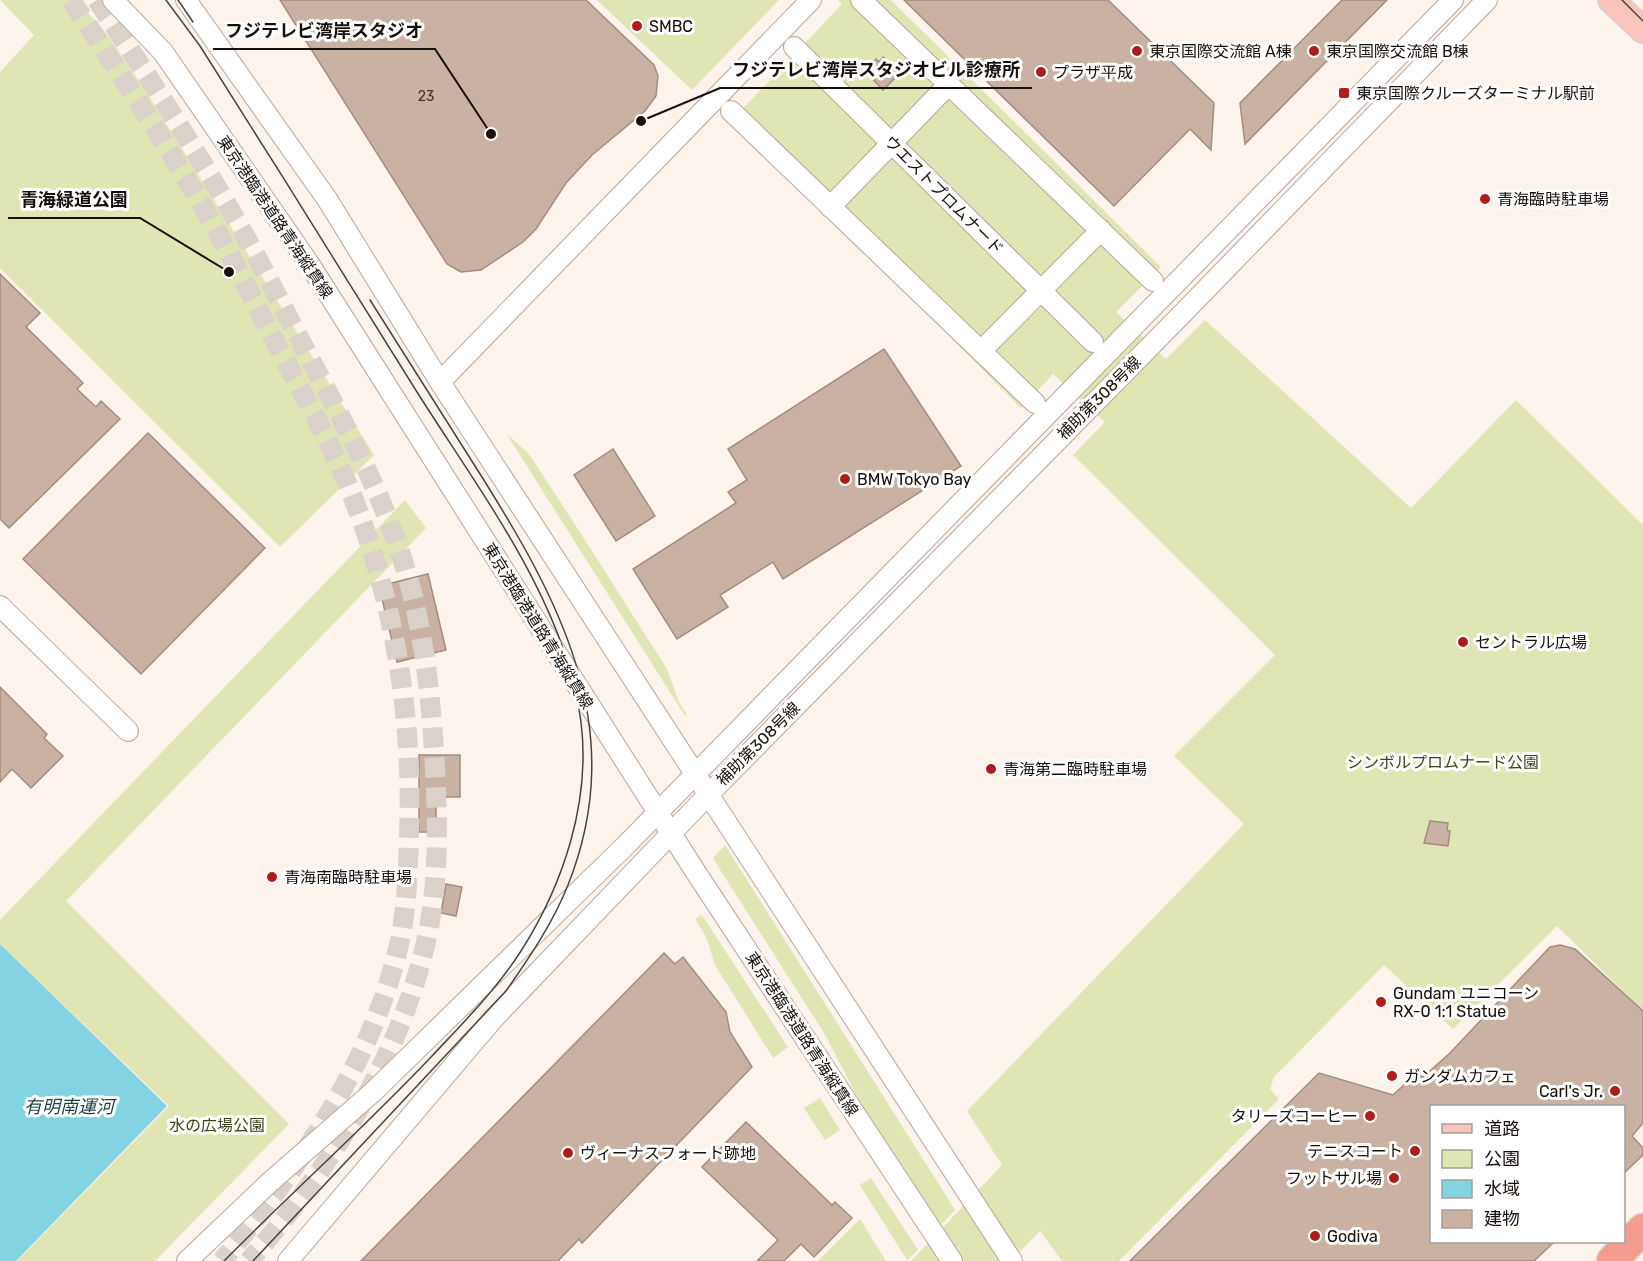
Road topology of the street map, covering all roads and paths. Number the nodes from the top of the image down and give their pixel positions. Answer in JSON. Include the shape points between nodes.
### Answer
{"nodes":[{"id":1,"x":113,"y":0,"type":"edge"},
{"id":2,"x":125,"y":0,"type":"edge"},
{"id":3,"x":186,"y":0,"type":"edge"},
{"id":4,"x":812,"y":0,"type":"edge"},
{"id":5,"x":861,"y":0,"type":"edge"},
{"id":6,"x":1454,"y":0,"type":"edge"},
{"id":7,"x":1487,"y":0,"type":"edge"},
{"id":8,"x":1611,"y":0,"type":"edge"},
{"id":9,"x":1643,"y":30,"type":"edge"},
{"id":10,"x":794,"y":47,"type":"dead end"},
{"id":11,"x":163,"y":52,"type":"junction"},
{"id":12,"x":949,"y":84,"type":"junction"},
{"id":13,"x":731,"y":111,"type":"dead end"},
{"id":14,"x":892,"y":143,"type":"junction"},
{"id":15,"x":831,"y":207,"type":"junction"},
{"id":16,"x":1101,"y":230,"type":"junction"},
{"id":17,"x":1153,"y":281,"type":"dead end"},
{"id":18,"x":1041,"y":291,"type":"junction"},
{"id":19,"x":1093,"y":342,"type":"dead end"},
{"id":20,"x":981,"y":351,"type":"junction"},
{"id":21,"x":440,"y":382,"type":"junction"},
{"id":22,"x":1035,"y":403,"type":"dead end"},
{"id":23,"x":0,"y":606,"type":"edge"},
{"id":24,"x":128,"y":731,"type":"dead end"},
{"id":25,"x":695,"y":773,"type":"junction"},
{"id":26,"x":709,"y":794,"type":"junction"},
{"id":27,"x":657,"y":813,"type":"junction"},
{"id":28,"x":671,"y":834,"type":"junction"},
{"id":29,"x":1643,"y":1230,"type":"edge"},
{"id":30,"x":187,"y":1261,"type":"edge"},
{"id":31,"x":288,"y":1261,"type":"edge"},
{"id":32,"x":952,"y":1261,"type":"edge"},
{"id":33,"x":1012,"y":1261,"type":"edge"},
{"id":34,"x":1612,"y":1261,"type":"edge"}],
"edges":[{"from":1,"to":11,"type":"street","name":"東京港臨港道路青海縦貫線"},
{"from":2,"to":11,"type":"street"},
{"from":3,"to":21,"type":"street","via":[[327,199]]},
{"from":4,"to":21,"type":"street"},
{"from":5,"to":12,"type":"street"},
{"from":6,"to":25,"type":"street","name":"補助第308号線"},
{"from":7,"to":26,"type":"street","name":"補助第308号線"},
{"from":8,"to":9,"type":"main road"},
{"from":10,"to":14,"type":"street","name":"ウエストプロムナード"},
{"from":11,"to":27,"type":"street","name":"東京港臨港道路青海縦貫線","via":[[310,266]]},
{"from":12,"to":14,"type":"street"},
{"from":12,"to":16,"type":"street"},
{"from":13,"to":15,"type":"street"},
{"from":14,"to":15,"type":"street"},
{"from":14,"to":18,"type":"street","name":"ウエストプロムナード"},
{"from":15,"to":20,"type":"street"},
{"from":16,"to":17,"type":"street"},
{"from":16,"to":18,"type":"street"},
{"from":18,"to":19,"type":"street","name":"ウエストプロムナード"},
{"from":18,"to":20,"type":"street"},
{"from":20,"to":22,"type":"street"},
{"from":21,"to":25,"type":"street"},
{"from":23,"to":24,"type":"street"},
{"from":25,"to":26,"type":"street"},
{"from":25,"to":27,"type":"street","name":"補助第308号線"},
{"from":26,"to":28,"type":"street","name":"補助第308号線"},
{"from":26,"to":33,"type":"street"},
{"from":27,"to":28,"type":"street","name":"東京港臨港道路青海縦貫線"},
{"from":27,"to":30,"type":"street","name":"補助第308号線","via":[[373,1092]]},
{"from":28,"to":31,"type":"street","name":"補助第308号線","via":[[494,1018]]},
{"from":28,"to":32,"type":"street","name":"東京港臨港道路青海縦貫線"},
{"from":29,"to":34,"type":"highway"}]}
